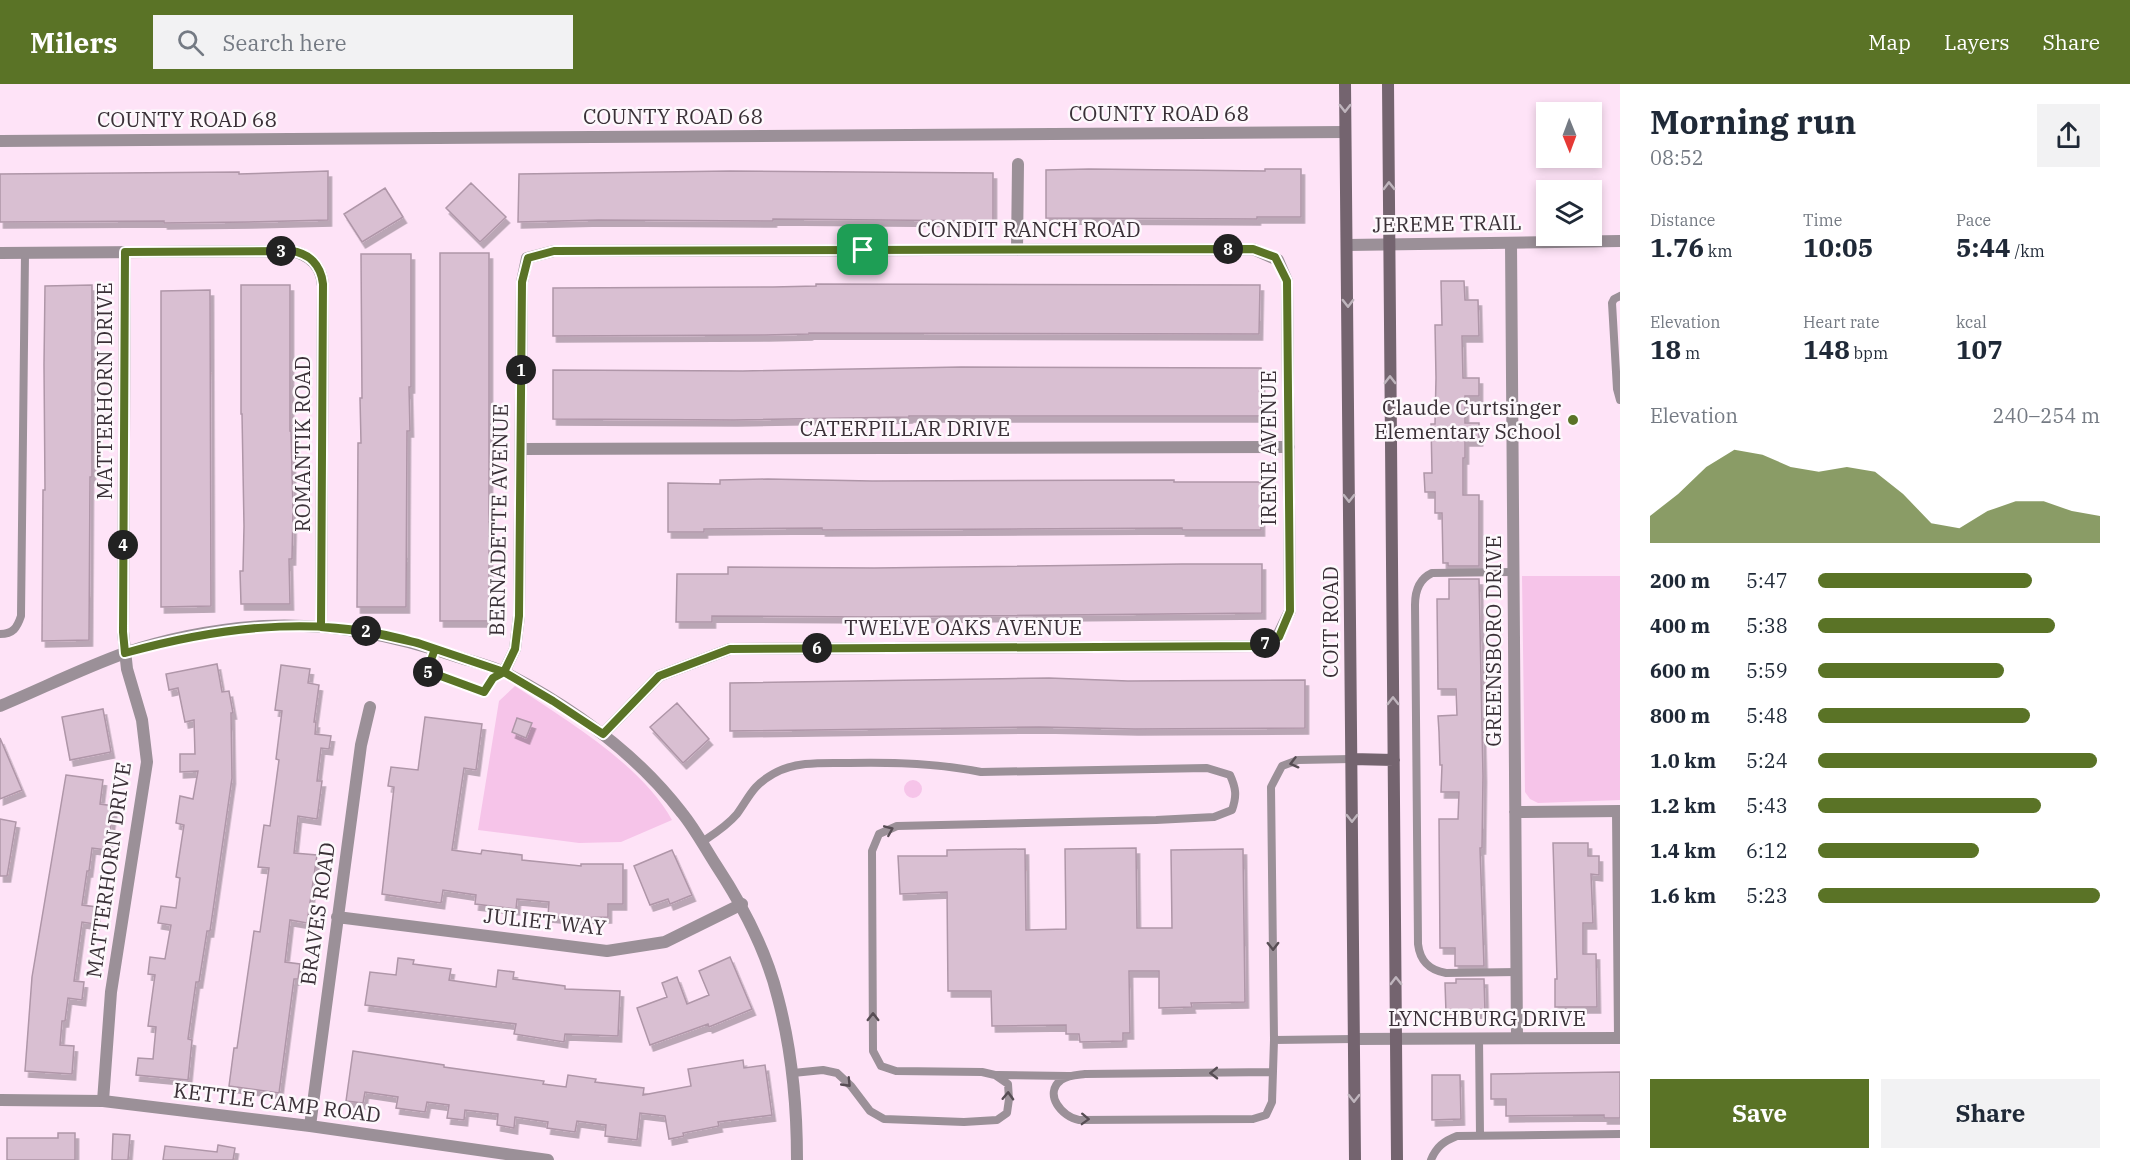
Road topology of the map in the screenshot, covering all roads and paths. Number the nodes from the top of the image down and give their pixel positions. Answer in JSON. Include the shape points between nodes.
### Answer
{"nodes":[{"id":1,"x":1345,"y":84,"type":"edge"},
{"id":2,"x":1388,"y":84,"type":"edge"},
{"id":3,"x":1345,"y":132,"type":"junction"},
{"id":4,"x":0,"y":141,"type":"edge"},
{"id":5,"x":1018,"y":164,"type":"dead end"},
{"id":6,"x":1620,"y":242,"type":"edge"},
{"id":7,"x":1511,"y":243,"type":"junction"},
{"id":8,"x":1347,"y":244,"type":"junction"},
{"id":9,"x":1389,"y":244,"type":"junction"},
{"id":10,"x":1017,"y":250,"type":"junction"},
{"id":11,"x":125,"y":252,"type":"junction"},
{"id":12,"x":0,"y":253,"type":"edge"},
{"id":13,"x":25,"y":254,"type":"junction"},
{"id":14,"x":528,"y":258,"type":"joint"},
{"id":15,"x":1277,"y":259,"type":"joint"},
{"id":16,"x":1620,"y":296,"type":"edge"},
{"id":17,"x":1620,"y":400,"type":"edge"},
{"id":18,"x":1289,"y":447,"type":"junction"},
{"id":19,"x":520,"y":449,"type":"junction"},
{"id":20,"x":1513,"y":572,"type":"junction"},
{"id":21,"x":321,"y":627,"type":"junction"},
{"id":22,"x":0,"y":634,"type":"edge"},
{"id":23,"x":1279,"y":637,"type":"joint"},
{"id":24,"x":435,"y":649,"type":"junction"},
{"id":25,"x":125,"y":653,"type":"junction"},
{"id":26,"x":504,"y":672,"type":"junction"},
{"id":27,"x":0,"y":706,"type":"edge"},
{"id":28,"x":370,"y":707,"type":"dead end"},
{"id":29,"x":603,"y":734,"type":"junction"},
{"id":30,"x":1352,"y":759,"type":"junction"},
{"id":31,"x":1394,"y":760,"type":"junction"},
{"id":32,"x":1515,"y":812,"type":"junction"},
{"id":33,"x":1618,"y":812,"type":"edge"},
{"id":34,"x":702,"y":842,"type":"junction"},
{"id":35,"x":742,"y":904,"type":"junction"},
{"id":36,"x":337,"y":917,"type":"junction"},
{"id":37,"x":1517,"y":972,"type":"junction"},
{"id":38,"x":1479,"y":1038,"type":"junction"},
{"id":39,"x":1517,"y":1038,"type":"junction"},
{"id":40,"x":1619,"y":1038,"type":"edge"},
{"id":41,"x":1274,"y":1040,"type":"junction"},
{"id":42,"x":1354,"y":1040,"type":"junction"},
{"id":43,"x":1396,"y":1040,"type":"junction"},
{"id":44,"x":1273,"y":1072,"type":"junction"},
{"id":45,"x":793,"y":1073,"type":"junction"},
{"id":46,"x":995,"y":1075,"type":"junction"},
{"id":47,"x":1068,"y":1076,"type":"junction"},
{"id":48,"x":0,"y":1100,"type":"edge"},
{"id":49,"x":103,"y":1101,"type":"junction"},
{"id":50,"x":310,"y":1126,"type":"junction"},
{"id":51,"x":1620,"y":1134,"type":"edge"},
{"id":52,"x":1480,"y":1135,"type":"junction"},
{"id":53,"x":548,"y":1160,"type":"edge"},
{"id":54,"x":797,"y":1160,"type":"edge"},
{"id":55,"x":1355,"y":1160,"type":"edge"},
{"id":56,"x":1397,"y":1160,"type":"edge"},
{"id":57,"x":1431,"y":1160,"type":"edge"}],
"edges":[{"from":1,"to":3,"type":"main road","name":"COIT ROAD","one_way":true},
{"from":9,"to":2,"type":"main road","one_way":true},
{"from":3,"to":4,"type":"street","name":"COUNTY ROAD 68"},
{"from":3,"to":8,"type":"main road","name":"COIT ROAD"},
{"from":5,"to":10,"type":"street"},
{"from":6,"to":7,"type":"street","name":"JEREME TRAIL"},
{"from":7,"to":9,"type":"street","name":"JEREME TRAIL"},
{"from":7,"to":20,"type":"street","name":"GREENSBORO DRIVE"},
{"from":8,"to":9,"type":"street","name":"JEREME TRAIL"},
{"from":8,"to":30,"type":"main road","name":"COIT ROAD","one_way":true},
{"from":31,"to":9,"type":"main road","one_way":true},
{"from":10,"to":14,"type":"street","name":"CONDIT RANCH ROAD","via":[[554,251]]},
{"from":10,"to":15,"type":"street","name":"CONDIT RANCH ROAD","via":[[1253,249]]},
{"from":11,"to":13,"type":"street"},
{"from":11,"to":21,"type":"street","name":"ROMANTIK ROAD","via":[[291,251],[305,255],[321,273]]},
{"from":11,"to":25,"type":"street","name":"MATTERHORN DRIVE"},
{"from":12,"to":13,"type":"street"},
{"from":13,"to":22,"type":"lane","via":[[21,616],[17,628]]},
{"from":14,"to":19,"type":"street","name":"BERNADETTE AVENUE","via":[[522,282]]},
{"from":15,"to":18,"type":"street","name":"IRENE AVENUE","via":[[1287,281]]},
{"from":16,"to":17,"type":"lane","via":[[1612,303]]},
{"from":18,"to":19,"type":"street","name":"CATERPILLAR DRIVE"},
{"from":18,"to":23,"type":"street","name":"IRENE AVENUE","via":[[1290,611]]},
{"from":19,"to":26,"type":"street","name":"BERNADETTE AVENUE","via":[[519,616],[515,649]]},
{"from":20,"to":32,"type":"street","name":"GREENSBORO DRIVE"},
{"from":20,"to":37,"type":"lane","via":[[1432,573],[1417,591],[1418,944],[1423,960],[1435,970]]},
{"from":21,"to":24,"type":"street","via":[[369,632]]},
{"from":21,"to":25,"type":"street","via":[[264,626],[217,632]]},
{"from":23,"to":29,"type":"street","name":"TWELVE OAKS AVENUE","via":[[1260,646],[730,649],[659,676]]},
{"from":24,"to":26,"type":"street"},
{"from":24,"to":26,"type":"lane","via":[[427,671],[484,692],[493,678]]},
{"from":25,"to":27,"type":"street"},
{"from":25,"to":49,"type":"street","name":"MATTERHORN DRIVE","via":[[142,720],[147,762],[111,992]]},
{"from":26,"to":29,"type":"street"},
{"from":28,"to":36,"type":"street","name":"BRAVES ROAD"},
{"from":29,"to":34,"type":"street","via":[[683,813]]},
{"from":30,"to":31,"type":"main road"},
{"from":30,"to":41,"type":"lane","one_way":true,"via":[[1298,760],[1282,766],[1271,787]]},
{"from":30,"to":42,"type":"main road","name":"COIT ROAD","one_way":true},
{"from":43,"to":31,"type":"main road","one_way":true},
{"from":32,"to":33,"type":"street"},
{"from":32,"to":37,"type":"street","name":"GREENSBORO DRIVE"},
{"from":33,"to":40,"type":"lane"},
{"from":34,"to":35,"type":"street"},
{"from":46,"to":34,"type":"lane","one_way":true,"via":[[896,1071],[881,1066],[873,1051],[872,851],[879,834],[897,826],[1214,817],[1233,810],[1237,796],[1230,775],[1207,768],[981,772],[903,762],[796,765],[773,773],[751,790],[725,826]]},
{"from":35,"to":36,"type":"street","name":"JULIET WAY","via":[[664,942],[608,951]]},
{"from":35,"to":45,"type":"street","via":[[778,996]]},
{"from":36,"to":50,"type":"street","name":"BRAVES ROAD"},
{"from":37,"to":39,"type":"street","name":"GREENSBORO DRIVE"},
{"from":38,"to":39,"type":"street","name":"LYNCHBURG DRIVE"},
{"from":38,"to":43,"type":"street","name":"LYNCHBURG DRIVE"},
{"from":38,"to":52,"type":"lane"},
{"from":39,"to":40,"type":"street","name":"LYNCHBURG DRIVE"},
{"from":41,"to":42,"type":"lane"},
{"from":41,"to":44,"type":"lane"},
{"from":42,"to":43,"type":"street","name":"LYNCHBURG DRIVE"},
{"from":42,"to":55,"type":"main road","name":"COIT ROAD","one_way":true},
{"from":43,"to":56,"type":"main road"},
{"from":44,"to":47,"type":"lane","one_way":true},
{"from":47,"to":44,"type":"lane","one_way":true,"via":[[1055,1088],[1055,1096],[1062,1113],[1070,1118],[1253,1119],[1270,1110]]},
{"from":45,"to":46,"type":"lane","one_way":true,"via":[[837,1073],[870,1111],[884,1119],[964,1122],[997,1120],[1007,1113],[1008,1084]]},
{"from":45,"to":54,"type":"street"},
{"from":46,"to":47,"type":"lane"},
{"from":48,"to":49,"type":"street","name":"KETTLE CAMP ROAD"},
{"from":49,"to":50,"type":"street","name":"KETTLE CAMP ROAD"},
{"from":50,"to":53,"type":"street","name":"KETTLE CAMP ROAD"},
{"from":51,"to":52,"type":"lane"},
{"from":52,"to":57,"type":"lane","via":[[1446,1141]]}]}
